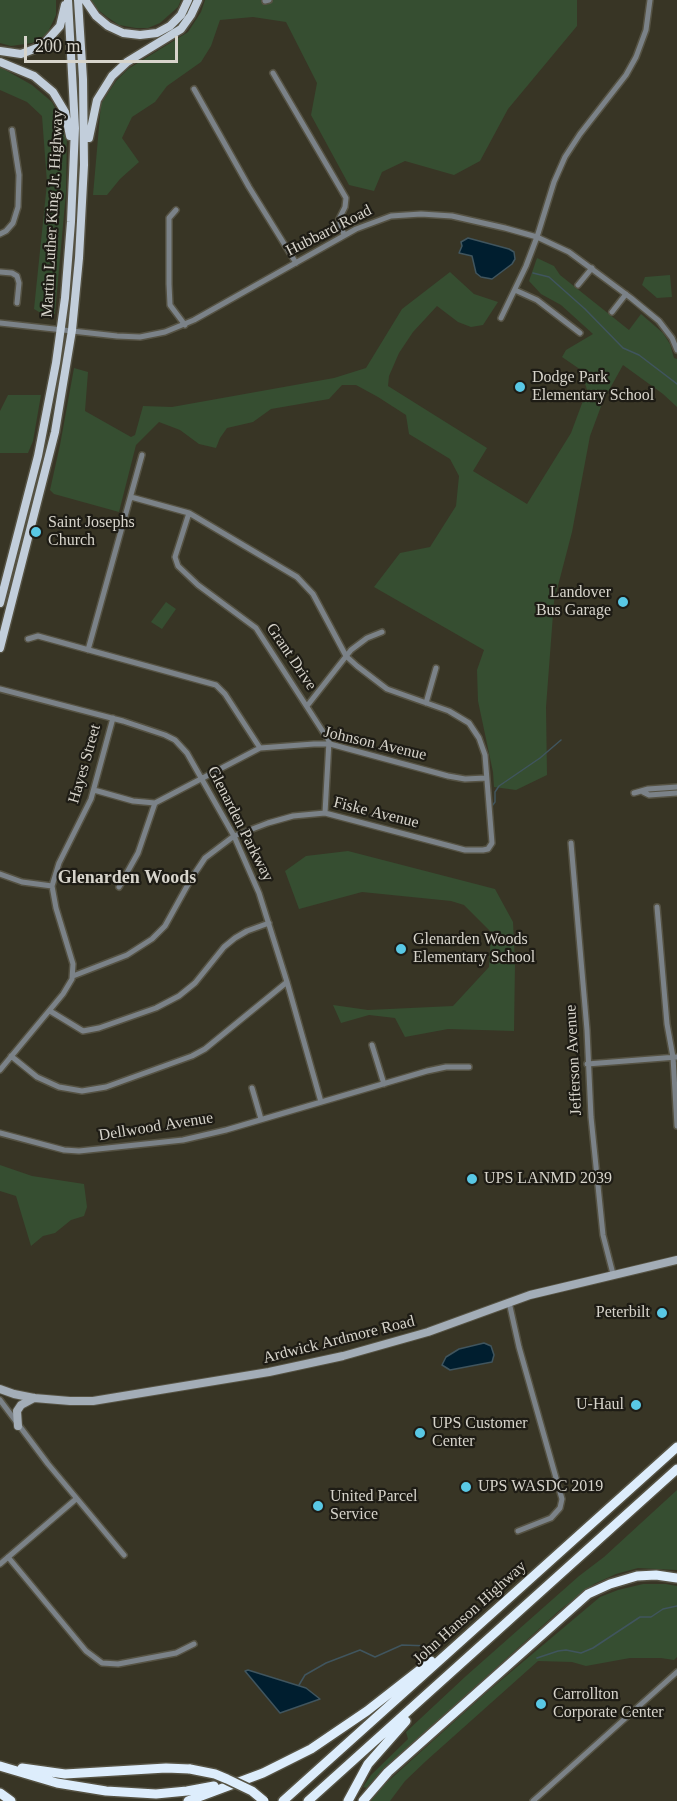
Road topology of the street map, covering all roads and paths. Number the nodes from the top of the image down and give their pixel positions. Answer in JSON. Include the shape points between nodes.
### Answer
{"nodes":[{"id":1,"x":67,"y":0,"type":"edge"},
{"id":2,"x":78,"y":0,"type":"edge"},
{"id":3,"x":85,"y":0,"type":"edge"},
{"id":4,"x":188,"y":0,"type":"edge"},
{"id":5,"x":198,"y":0,"type":"edge"},
{"id":6,"x":650,"y":0,"type":"edge"},
{"id":7,"x":0,"y":51,"type":"edge"},
{"id":8,"x":0,"y":62,"type":"edge"},
{"id":9,"x":273,"y":73,"type":"dead end"},
{"id":10,"x":194,"y":89,"type":"dead end"},
{"id":11,"x":12,"y":130,"type":"dead end"},
{"id":12,"x":84,"y":165,"type":"junction"},
{"id":13,"x":73,"y":166,"type":"junction"},
{"id":14,"x":176,"y":210,"type":"dead end"},
{"id":15,"x":0,"y":234,"type":"edge"},
{"id":16,"x":344,"y":235,"type":"junction"},
{"id":17,"x":537,"y":237,"type":"junction"},
{"id":18,"x":296,"y":263,"type":"junction"},
{"id":19,"x":592,"y":268,"type":"junction"},
{"id":20,"x":0,"y":272,"type":"edge"},
{"id":21,"x":578,"y":285,"type":"dead end"},
{"id":22,"x":515,"y":290,"type":"junction"},
{"id":23,"x":626,"y":294,"type":"junction"},
{"id":24,"x":17,"y":303,"type":"dead end"},
{"id":25,"x":612,"y":312,"type":"dead end"},
{"id":26,"x":501,"y":318,"type":"dead end"},
{"id":27,"x":0,"y":323,"type":"edge"},
{"id":28,"x":185,"y":325,"type":"junction"},
{"id":29,"x":62,"y":329,"type":"junction"},
{"id":30,"x":72,"y":330,"type":"junction"},
{"id":31,"x":580,"y":333,"type":"dead end"},
{"id":32,"x":677,"y":350,"type":"edge"},
{"id":33,"x":142,"y":455,"type":"dead end"},
{"id":34,"x":131,"y":497,"type":"junction"},
{"id":35,"x":26,"y":503,"type":"junction"},
{"id":36,"x":38,"y":503,"type":"junction"},
{"id":37,"x":189,"y":513,"type":"junction"},
{"id":38,"x":0,"y":603,"type":"edge"},
{"id":39,"x":382,"y":632,"type":"dead end"},
{"id":40,"x":28,"y":639,"type":"dead end"},
{"id":41,"x":0,"y":648,"type":"edge"},
{"id":42,"x":88,"y":650,"type":"junction"},
{"id":43,"x":345,"y":656,"type":"junction"},
{"id":44,"x":436,"y":668,"type":"dead end"},
{"id":45,"x":0,"y":689,"type":"edge"},
{"id":46,"x":426,"y":703,"type":"junction"},
{"id":47,"x":307,"y":706,"type":"junction"},
{"id":48,"x":113,"y":718,"type":"junction"},
{"id":49,"x":330,"y":744,"type":"junction"},
{"id":50,"x":260,"y":748,"type":"junction"},
{"id":51,"x":202,"y":778,"type":"junction"},
{"id":52,"x":486,"y":778,"type":"junction"},
{"id":53,"x":677,"y":787,"type":"edge"},
{"id":54,"x":94,"y":790,"type":"junction"},
{"id":55,"x":643,"y":792,"type":"junction"},
{"id":56,"x":634,"y":793,"type":"dead end"},
{"id":57,"x":677,"y":793,"type":"edge"},
{"id":58,"x":155,"y":803,"type":"junction"},
{"id":59,"x":325,"y":813,"type":"junction"},
{"id":60,"x":234,"y":836,"type":"junction"},
{"id":61,"x":570,"y":843,"type":"dead end"},
{"id":62,"x":0,"y":874,"type":"edge"},
{"id":63,"x":52,"y":886,"type":"junction"},
{"id":64,"x":119,"y":887,"type":"dead end"},
{"id":65,"x":657,"y":907,"type":"dead end"},
{"id":66,"x":269,"y":923,"type":"junction"},
{"id":67,"x":73,"y":976,"type":"junction"},
{"id":68,"x":287,"y":982,"type":"junction"},
{"id":69,"x":50,"y":1011,"type":"junction"},
{"id":70,"x":372,"y":1045,"type":"dead end"},
{"id":71,"x":11,"y":1056,"type":"junction"},
{"id":72,"x":675,"y":1057,"type":"edge"},
{"id":73,"x":587,"y":1064,"type":"junction"},
{"id":74,"x":469,"y":1067,"type":"dead end"},
{"id":75,"x":0,"y":1070,"type":"edge"},
{"id":76,"x":384,"y":1084,"type":"junction"},
{"id":77,"x":252,"y":1088,"type":"dead end"},
{"id":78,"x":321,"y":1102,"type":"junction"},
{"id":79,"x":261,"y":1119,"type":"junction"},
{"id":80,"x":677,"y":1126,"type":"edge"},
{"id":81,"x":0,"y":1133,"type":"edge"},
{"id":82,"x":677,"y":1260,"type":"edge"},
{"id":83,"x":613,"y":1274,"type":"junction"},
{"id":84,"x":509,"y":1302,"type":"junction"},
{"id":85,"x":0,"y":1389,"type":"edge"},
{"id":86,"x":34,"y":1398,"type":"junction"},
{"id":87,"x":0,"y":1400,"type":"edge"},
{"id":88,"x":0,"y":1412,"type":"edge"},
{"id":89,"x":8,"y":1412,"type":"junction"},
{"id":90,"x":18,"y":1426,"type":"junction"},
{"id":91,"x":677,"y":1447,"type":"edge"},
{"id":92,"x":677,"y":1469,"type":"edge"},
{"id":93,"x":76,"y":1499,"type":"junction"},
{"id":94,"x":518,"y":1531,"type":"dead end"},
{"id":95,"x":124,"y":1556,"type":"dead end"},
{"id":96,"x":8,"y":1557,"type":"junction"},
{"id":97,"x":0,"y":1564,"type":"edge"},
{"id":98,"x":677,"y":1578,"type":"edge"},
{"id":99,"x":502,"y":1604,"type":"junction"},
{"id":100,"x":194,"y":1644,"type":"dead end"},
{"id":101,"x":474,"y":1652,"type":"junction"},
{"id":102,"x":677,"y":1672,"type":"edge"},
{"id":103,"x":0,"y":1764,"type":"edge"},
{"id":104,"x":263,"y":1773,"type":"junction"},
{"id":105,"x":0,"y":1793,"type":"edge"},
{"id":106,"x":11,"y":1801,"type":"edge"},
{"id":107,"x":188,"y":1801,"type":"edge"},
{"id":108,"x":264,"y":1801,"type":"edge"},
{"id":109,"x":283,"y":1801,"type":"edge"},
{"id":110,"x":308,"y":1801,"type":"edge"},
{"id":111,"x":348,"y":1801,"type":"edge"},
{"id":112,"x":363,"y":1801,"type":"edge"},
{"id":113,"x":533,"y":1801,"type":"edge"}],
"edges":[{"from":1,"to":7,"type":"main road","via":[[62,21],[46,43],[21,54]]},
{"from":1,"to":13,"type":"main road","name":"Martin Luther King Jr. Highway","via":[[74,97]]},
{"from":2,"to":12,"type":"main road","name":"Martin Luther King Jr. Highway"},
{"from":3,"to":4,"type":"main road","via":[[108,26],[140,35],[170,26]]},
{"from":5,"to":12,"type":"main road","via":[[181,28],[122,66],[104,88],[93,113]]},
{"from":6,"to":17,"type":"street","via":[[646,30],[636,57],[565,157]]},
{"from":8,"to":13,"type":"main road","via":[[34,76],[56,96],[67,116]]},
{"from":9,"to":16,"type":"street","via":[[346,198],[339,223]]},
{"from":10,"to":18,"type":"street"},
{"from":11,"to":15,"type":"street","via":[[19,175],[18,207],[13,223]]},
{"from":12,"to":30,"type":"main road","name":"Martin Luther King Jr. Highway"},
{"from":13,"to":29,"type":"main road","name":"Martin Luther King Jr. Highway"},
{"from":14,"to":28,"type":"street","via":[[169,218],[170,305]]},
{"from":16,"to":17,"type":"street","name":"Hubbard Road","via":[[391,216],[422,213],[468,219]]},
{"from":16,"to":18,"type":"street","name":"Hubbard Road"},
{"from":17,"to":19,"type":"street","name":"Hubbard Road"},
{"from":17,"to":22,"type":"street"},
{"from":18,"to":28,"type":"street","name":"Hubbard Road"},
{"from":19,"to":21,"type":"street"},
{"from":19,"to":23,"type":"street","name":"Hubbard Road"},
{"from":20,"to":24,"type":"street","via":[[17,276]]},
{"from":22,"to":26,"type":"street"},
{"from":22,"to":31,"type":"street","via":[[537,300]]},
{"from":23,"to":25,"type":"street"},
{"from":23,"to":32,"type":"street","name":"Hubbard Road","via":[[666,329]]},
{"from":27,"to":29,"type":"street","name":"Hubbard Road"},
{"from":28,"to":30,"type":"street","name":"Hubbard Road","via":[[140,337]]},
{"from":29,"to":30,"type":"street","name":"Hubbard Road"},
{"from":29,"to":35,"type":"main road","name":"Martin Luther King Jr. Highway"},
{"from":30,"to":36,"type":"main road","name":"Martin Luther King Jr. Highway","via":[[56,432]]},
{"from":33,"to":34,"type":"street"},
{"from":34,"to":37,"type":"street"},
{"from":34,"to":42,"type":"street"},
{"from":35,"to":36,"type":"main road"},
{"from":35,"to":38,"type":"main road","name":"Martin Luther King Jr. Highway"},
{"from":36,"to":41,"type":"main road","name":"Martin Luther King Jr. Highway"},
{"from":37,"to":43,"type":"street","via":[[301,580],[313,594]]},
{"from":37,"to":47,"type":"street","name":"Grant Drive","via":[[177,566],[252,624]]},
{"from":39,"to":43,"type":"street","via":[[361,641]]},
{"from":40,"to":42,"type":"street","via":[[38,636]]},
{"from":42,"to":50,"type":"street","via":[[216,685]]},
{"from":43,"to":46,"type":"street","via":[[387,689]]},
{"from":43,"to":47,"type":"street"},
{"from":44,"to":46,"type":"street"},
{"from":45,"to":48,"type":"street","name":"Glenarden Parkway"},
{"from":46,"to":52,"type":"street","via":[[457,714],[469,723],[485,751]]},
{"from":47,"to":49,"type":"street","name":"Grant Drive"},
{"from":48,"to":51,"type":"street","name":"Glenarden Parkway","via":[[176,740]]},
{"from":48,"to":54,"type":"street","name":"Hayes Street"},
{"from":49,"to":50,"type":"street","name":"Johnson Avenue"},
{"from":49,"to":52,"type":"street","name":"Johnson Avenue","via":[[448,776]]},
{"from":49,"to":59,"type":"street"},
{"from":50,"to":51,"type":"street","name":"Johnson Avenue"},
{"from":51,"to":58,"type":"street","name":"Johnson Avenue"},
{"from":51,"to":60,"type":"street","name":"Glenarden Parkway"},
{"from":52,"to":59,"type":"street","name":"Fiske Avenue","via":[[492,843],[488,849],[465,850]]},
{"from":53,"to":55,"type":"street"},
{"from":54,"to":58,"type":"street"},
{"from":54,"to":63,"type":"street","name":"Hayes Street"},
{"from":55,"to":56,"type":"street"},
{"from":55,"to":57,"type":"street"},
{"from":58,"to":64,"type":"street","via":[[138,853]]},
{"from":59,"to":60,"type":"street","name":"Fiske Avenue","via":[[285,818]]},
{"from":60,"to":66,"type":"street","name":"Glenarden Parkway"},
{"from":60,"to":67,"type":"street","name":"Fiske Avenue","via":[[201,862],[157,935],[127,955]]},
{"from":61,"to":73,"type":"street","name":"Jefferson Avenue"},
{"from":62,"to":63,"type":"street"},
{"from":63,"to":67,"type":"street"},
{"from":65,"to":72,"type":"street","via":[[667,1024]]},
{"from":66,"to":68,"type":"street","name":"Glenarden Parkway"},
{"from":66,"to":69,"type":"street","via":[[235,938],[195,983],[156,1008],[83,1031]]},
{"from":67,"to":69,"type":"street"},
{"from":68,"to":71,"type":"street","via":[[192,1056],[97,1090],[59,1087],[37,1077]]},
{"from":68,"to":78,"type":"street","name":"Glenarden Parkway"},
{"from":69,"to":71,"type":"street"},
{"from":70,"to":76,"type":"street"},
{"from":71,"to":75,"type":"street"},
{"from":72,"to":73,"type":"street"},
{"from":72,"to":80,"type":"street"},
{"from":73,"to":83,"type":"street","name":"Jefferson Avenue","via":[[600,1214]]},
{"from":74,"to":76,"type":"street","name":"Dellwood Avenue","via":[[436,1069]]},
{"from":76,"to":78,"type":"street","name":"Dellwood Avenue"},
{"from":77,"to":79,"type":"street"},
{"from":78,"to":79,"type":"street","name":"Dellwood Avenue"},
{"from":79,"to":81,"type":"street","name":"Dellwood Avenue","via":[[196,1137],[94,1150],[64,1150]]},
{"from":82,"to":83,"type":"main road","name":"Ardwick Ardmore Road"},
{"from":83,"to":84,"type":"main road","name":"Ardwick Ardmore Road"},
{"from":84,"to":86,"type":"main road","name":"Ardwick Ardmore Road","via":[[429,1332],[296,1367],[113,1398]]},
{"from":84,"to":94,"type":"street","via":[[562,1499],[551,1518]]},
{"from":85,"to":86,"type":"main road","name":"Ardwick Ardmore Road"},
{"from":86,"to":90,"type":"main road","via":[[17,1411]]},
{"from":87,"to":89,"type":"street"},
{"from":88,"to":89,"type":"street"},
{"from":89,"to":90,"type":"street"},
{"from":90,"to":93,"type":"street"},
{"from":91,"to":99,"type":"highway","name":"John Hanson Highway"},
{"from":92,"to":101,"type":"highway","name":"John Hanson Highway"},
{"from":93,"to":95,"type":"street"},
{"from":93,"to":96,"type":"street"},
{"from":96,"to":97,"type":"street"},
{"from":96,"to":100,"type":"street","via":[[86,1651],[102,1663],[118,1664],[176,1653]]},
{"from":98,"to":112,"type":"highway","via":[[637,1576],[588,1594],[388,1772]]},
{"from":99,"to":104,"type":"highway","via":[[346,1727]]},
{"from":99,"to":109,"type":"highway","name":"John Hanson Highway"},
{"from":101,"to":110,"type":"highway","name":"John Hanson Highway"},
{"from":101,"to":111,"type":"highway","via":[[377,1751]]},
{"from":102,"to":113,"type":"street"},
{"from":103,"to":104,"type":"highway","via":[[80,1788],[145,1793],[210,1788]]},
{"from":103,"to":108,"type":"highway","bridge":true,"via":[[65,1774],[190,1769],[227,1779]]},
{"from":104,"to":107,"type":"highway"},
{"from":105,"to":106,"type":"highway"}]}
